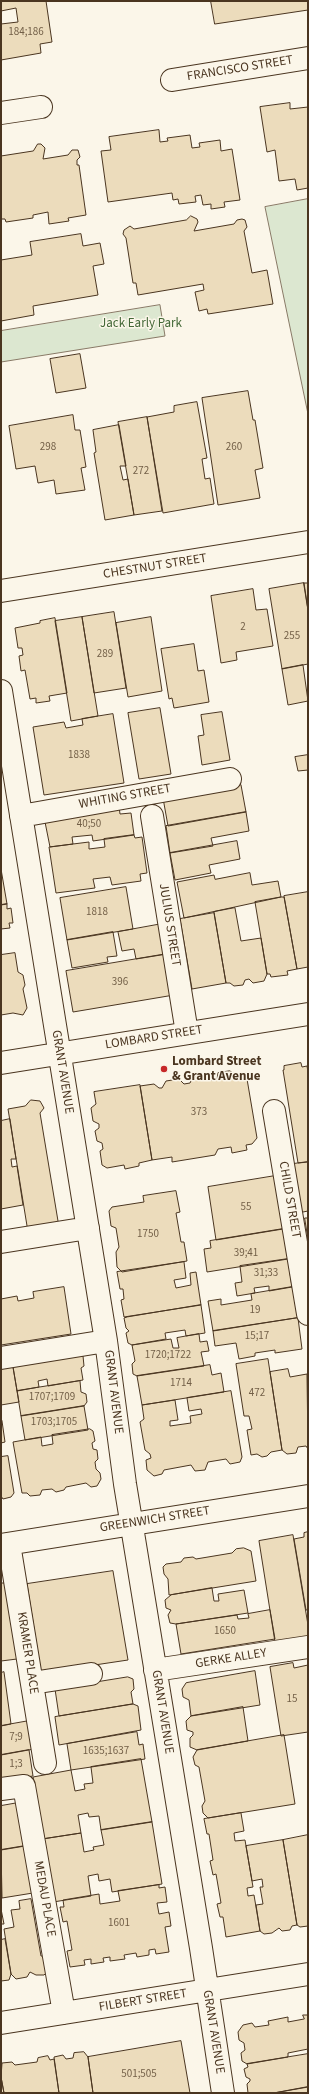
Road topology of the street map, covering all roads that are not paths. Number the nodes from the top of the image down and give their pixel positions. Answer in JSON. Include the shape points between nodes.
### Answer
{"nodes":[{"id":1,"x":308,"y":58,"type":"edge"},
{"id":2,"x":172,"y":80,"type":"dead end"},
{"id":3,"x":41,"y":107,"type":"dead end"},
{"id":4,"x":1,"y":113,"type":"edge"},
{"id":5,"x":308,"y":542,"type":"edge"},
{"id":6,"x":1,"y":591,"type":"edge"},
{"id":7,"x":1,"y":691,"type":"edge"},
{"id":8,"x":230,"y":779,"type":"dead end"},
{"id":9,"x":21,"y":816,"type":"junction"},
{"id":10,"x":152,"y":816,"type":"dead end"},
{"id":11,"x":308,"y":1014,"type":"edge"},
{"id":12,"x":187,"y":1033,"type":"junction"},
{"id":13,"x":58,"y":1054,"type":"junction"},
{"id":14,"x":1,"y":1062,"type":"edge"},
{"id":15,"x":274,"y":1111,"type":"dead end"},
{"id":16,"x":88,"y":1228,"type":"junction"},
{"id":17,"x":1,"y":1242,"type":"edge"},
{"id":18,"x":308,"y":1314,"type":"edge"},
{"id":19,"x":106,"y":1341,"type":"junction"},
{"id":20,"x":1,"y":1358,"type":"edge"},
{"id":21,"x":308,"y":1496,"type":"edge"},
{"id":22,"x":131,"y":1524,"type":"junction"},
{"id":23,"x":5,"y":1544,"type":"edge"},
{"id":24,"x":308,"y":1647,"type":"edge"},
{"id":25,"x":154,"y":1670,"type":"junction"},
{"id":26,"x":90,"y":1674,"type":"dead end"},
{"id":27,"x":32,"y":1683,"type":"junction"},
{"id":28,"x":45,"y":1763,"type":"dead end"},
{"id":29,"x":1,"y":1789,"type":"edge"},
{"id":30,"x":308,"y":1974,"type":"edge"},
{"id":31,"x":206,"y":1991,"type":"junction"},
{"id":32,"x":64,"y":2013,"type":"junction"},
{"id":33,"x":1,"y":2023,"type":"edge"},
{"id":34,"x":223,"y":2093,"type":"edge"}],
"edges":[{"from":1,"to":2,"type":"street","name":"FRANCISCO STREET"},
{"from":3,"to":4,"type":"street"},
{"from":5,"to":6,"type":"street","name":"CHESTNUT STREET"},
{"from":7,"to":9,"type":"street","name":"GRANT AVENUE"},
{"from":8,"to":9,"type":"street","name":"WHITING STREET"},
{"from":9,"to":13,"type":"street","name":"GRANT AVENUE"},
{"from":10,"to":12,"type":"street","name":"JULIUS STREET"},
{"from":11,"to":12,"type":"street","name":"LOMBARD STREET"},
{"from":12,"to":13,"type":"street","name":"LOMBARD STREET"},
{"from":13,"to":14,"type":"street","name":"LOMBARD STREET"},
{"from":13,"to":16,"type":"street","name":"GRANT AVENUE"},
{"from":15,"to":18,"type":"street","name":"CHILD STREET"},
{"from":16,"to":17,"type":"street"},
{"from":16,"to":19,"type":"street","name":"GRANT AVENUE"},
{"from":19,"to":20,"type":"street"},
{"from":19,"to":22,"type":"street","name":"GRANT AVENUE"},
{"from":21,"to":22,"type":"street","name":"GREENWICH STREET"},
{"from":22,"to":23,"type":"street","name":"GREENWICH STREET"},
{"from":22,"to":25,"type":"street","name":"GRANT AVENUE"},
{"from":23,"to":27,"type":"street","name":"KRAMER PLACE"},
{"from":24,"to":25,"type":"street","name":"GERKE ALLEY"},
{"from":25,"to":31,"type":"street","name":"GRANT AVENUE"},
{"from":26,"to":27,"type":"street"},
{"from":27,"to":28,"type":"street","name":"KRAMER PLACE"},
{"from":29,"to":32,"type":"street","name":"MEDAU PLACE","via":[[24,1786]]},
{"from":30,"to":31,"type":"street","name":"FILBERT STREET"},
{"from":31,"to":32,"type":"street","name":"FILBERT STREET"},
{"from":31,"to":34,"type":"street","name":"GRANT AVENUE"},
{"from":32,"to":33,"type":"street","name":"FILBERT STREET"}]}
